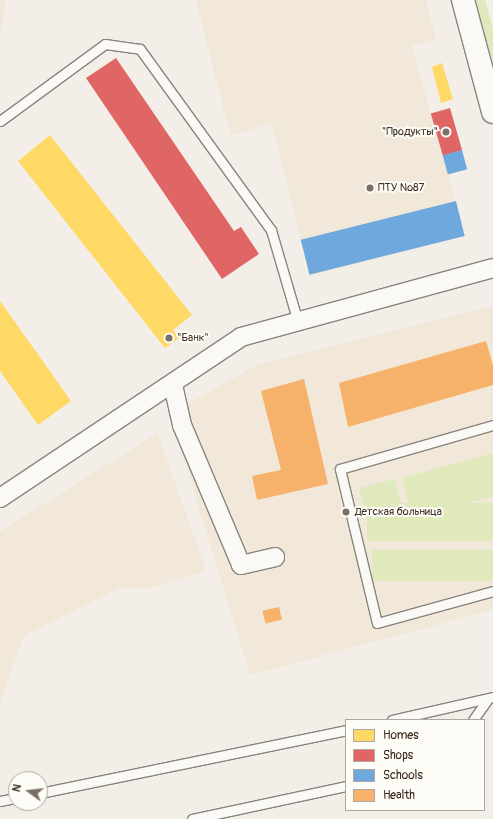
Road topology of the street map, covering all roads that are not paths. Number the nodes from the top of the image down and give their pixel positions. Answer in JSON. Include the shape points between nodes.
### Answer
{"nodes":[{"id":1,"x":463,"y":0,"type":"edge"},
{"id":2,"x":493,"y":112,"type":"edge"},
{"id":3,"x":0,"y":121,"type":"edge"},
{"id":4,"x":493,"y":268,"type":"edge"},
{"id":5,"x":297,"y":318,"type":"junction"},
{"id":6,"x":173,"y":385,"type":"junction"},
{"id":7,"x":493,"y":425,"type":"edge"},
{"id":8,"x":0,"y":498,"type":"edge"},
{"id":9,"x":275,"y":557,"type":"dead end"},
{"id":10,"x":493,"y":591,"type":"edge"},
{"id":11,"x":490,"y":699,"type":"edge"},
{"id":12,"x":397,"y":719,"type":"edge"},
{"id":13,"x":474,"y":719,"type":"edge"},
{"id":14,"x":345,"y":730,"type":"edge"},
{"id":15,"x":345,"y":786,"type":"edge"},
{"id":16,"x":48,"y":791,"type":"edge"},
{"id":17,"x":192,"y":819,"type":"edge"}],
"edges":[{"from":1,"to":2,"type":"street"},
{"from":3,"to":5,"type":"lane","via":[[105,44],[140,49],[271,230]]},
{"from":4,"to":5,"type":"street"},
{"from":5,"to":6,"type":"street","via":[[241,337]]},
{"from":6,"to":8,"type":"street"},
{"from":6,"to":9,"type":"street","via":[[182,425],[241,565]]},
{"from":7,"to":10,"type":"lane","via":[[340,469],[377,623]]},
{"from":11,"to":12,"type":"lane"},
{"from":11,"to":13,"type":"lane"},
{"from":14,"to":16,"type":"lane"},
{"from":15,"to":17,"type":"lane"}]}
